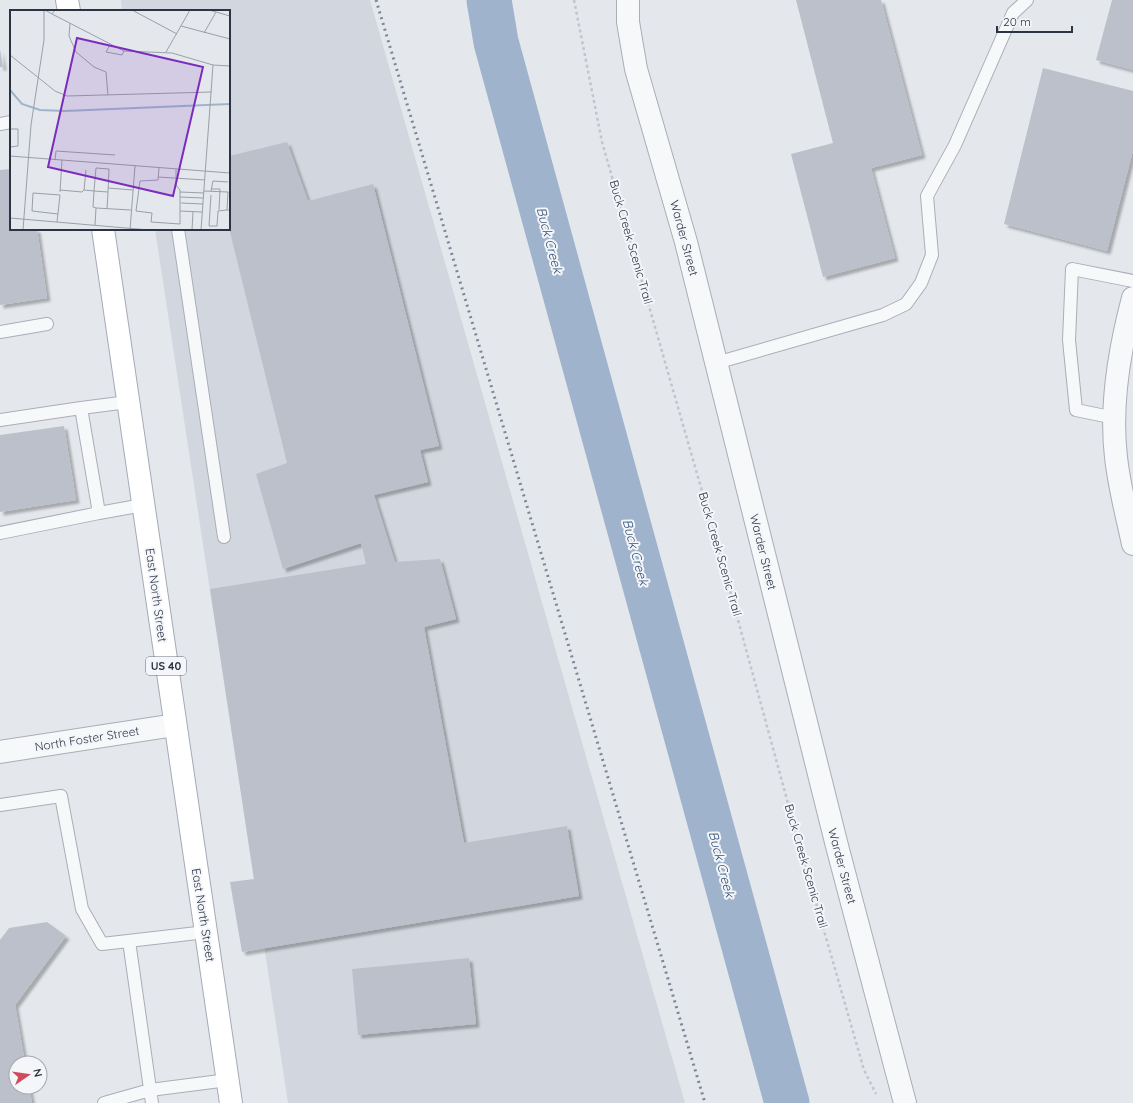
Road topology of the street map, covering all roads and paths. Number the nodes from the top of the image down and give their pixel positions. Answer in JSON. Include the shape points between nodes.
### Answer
{"nodes":[{"id":1,"x":67,"y":0,"type":"edge"},
{"id":2,"x":574,"y":0,"type":"edge"},
{"id":3,"x":628,"y":0,"type":"edge"},
{"id":4,"x":1027,"y":0,"type":"edge"},
{"id":5,"x":69,"y":10,"type":"edge"},
{"id":6,"x":10,"y":122,"type":"edge"},
{"id":7,"x":0,"y":124,"type":"edge"},
{"id":8,"x":103,"y":230,"type":"edge"},
{"id":9,"x":178,"y":230,"type":"edge"},
{"id":10,"x":1133,"y":281,"type":"edge"},
{"id":11,"x":1133,"y":298,"type":"edge"},
{"id":12,"x":47,"y":324,"type":"dead end"},
{"id":13,"x":0,"y":332,"type":"edge"},
{"id":14,"x":716,"y":363,"type":"junction"},
{"id":15,"x":128,"y":402,"type":"junction"},
{"id":16,"x":81,"y":408,"type":"junction"},
{"id":17,"x":1115,"y":418,"type":"junction"},
{"id":18,"x":0,"y":420,"type":"edge"},
{"id":19,"x":143,"y":505,"type":"junction"},
{"id":20,"x":99,"y":513,"type":"junction"},
{"id":21,"x":0,"y":533,"type":"edge"},
{"id":22,"x":224,"y":537,"type":"dead end"},
{"id":23,"x":1133,"y":544,"type":"edge"},
{"id":24,"x":175,"y":725,"type":"junction"},
{"id":25,"x":0,"y":752,"type":"edge"},
{"id":26,"x":0,"y":806,"type":"edge"},
{"id":27,"x":206,"y":932,"type":"junction"},
{"id":28,"x":129,"y":941,"type":"junction"},
{"id":29,"x":228,"y":1080,"type":"junction"},
{"id":30,"x":150,"y":1090,"type":"junction"},
{"id":31,"x":877,"y":1096,"type":"dead end"},
{"id":32,"x":104,"y":1103,"type":"edge"},
{"id":33,"x":152,"y":1103,"type":"edge"},
{"id":34,"x":231,"y":1103,"type":"edge"},
{"id":35,"x":905,"y":1103,"type":"edge"}],
"edges":[{"from":1,"to":5,"type":"main road"},
{"from":2,"to":31,"type":"path","name":"Buck Creek Scenic Trail","via":[[602,142],[720,554],[804,863],[864,1070]]},
{"from":3,"to":14,"type":"street","name":"Warder Street","via":[[628,22],[636,69],[686,242]]},
{"from":4,"to":14,"type":"lane","via":[[1013,14],[955,145],[927,196],[932,255],[922,283],[906,304],[883,315]]},
{"from":6,"to":7,"type":"lane"},
{"from":8,"to":15,"type":"main road","name":"East North Street","number":"US 40"},
{"from":9,"to":22,"type":"lane"},
{"from":10,"to":17,"type":"lane","via":[[1072,269],[1069,340],[1076,410]]},
{"from":11,"to":17,"type":"street","via":[[1119,367]]},
{"from":12,"to":13,"type":"lane"},
{"from":14,"to":35,"type":"street","name":"Warder Street","via":[[837,846]]},
{"from":15,"to":16,"type":"lane"},
{"from":15,"to":19,"type":"main road","name":"East North Street","number":"US 40"},
{"from":16,"to":18,"type":"lane"},
{"from":16,"to":20,"type":"lane"},
{"from":17,"to":23,"type":"street","via":[[1116,457]]},
{"from":19,"to":20,"type":"lane"},
{"from":19,"to":24,"type":"main road","name":"East North Street","number":"US 40"},
{"from":20,"to":21,"type":"lane"},
{"from":24,"to":25,"type":"street","name":"North Foster Street"},
{"from":24,"to":27,"type":"main road","name":"East North Street","number":"US 40"},
{"from":26,"to":28,"type":"lane","via":[[61,796],[82,909],[102,944]]},
{"from":27,"to":28,"type":"lane"},
{"from":27,"to":29,"type":"main road","name":"East North Street","number":"US 40"},
{"from":28,"to":30,"type":"lane"},
{"from":29,"to":30,"type":"lane"},
{"from":29,"to":34,"type":"main road","name":"East North Street","number":"US 40"},
{"from":30,"to":32,"type":"lane"},
{"from":30,"to":33,"type":"lane"}]}
